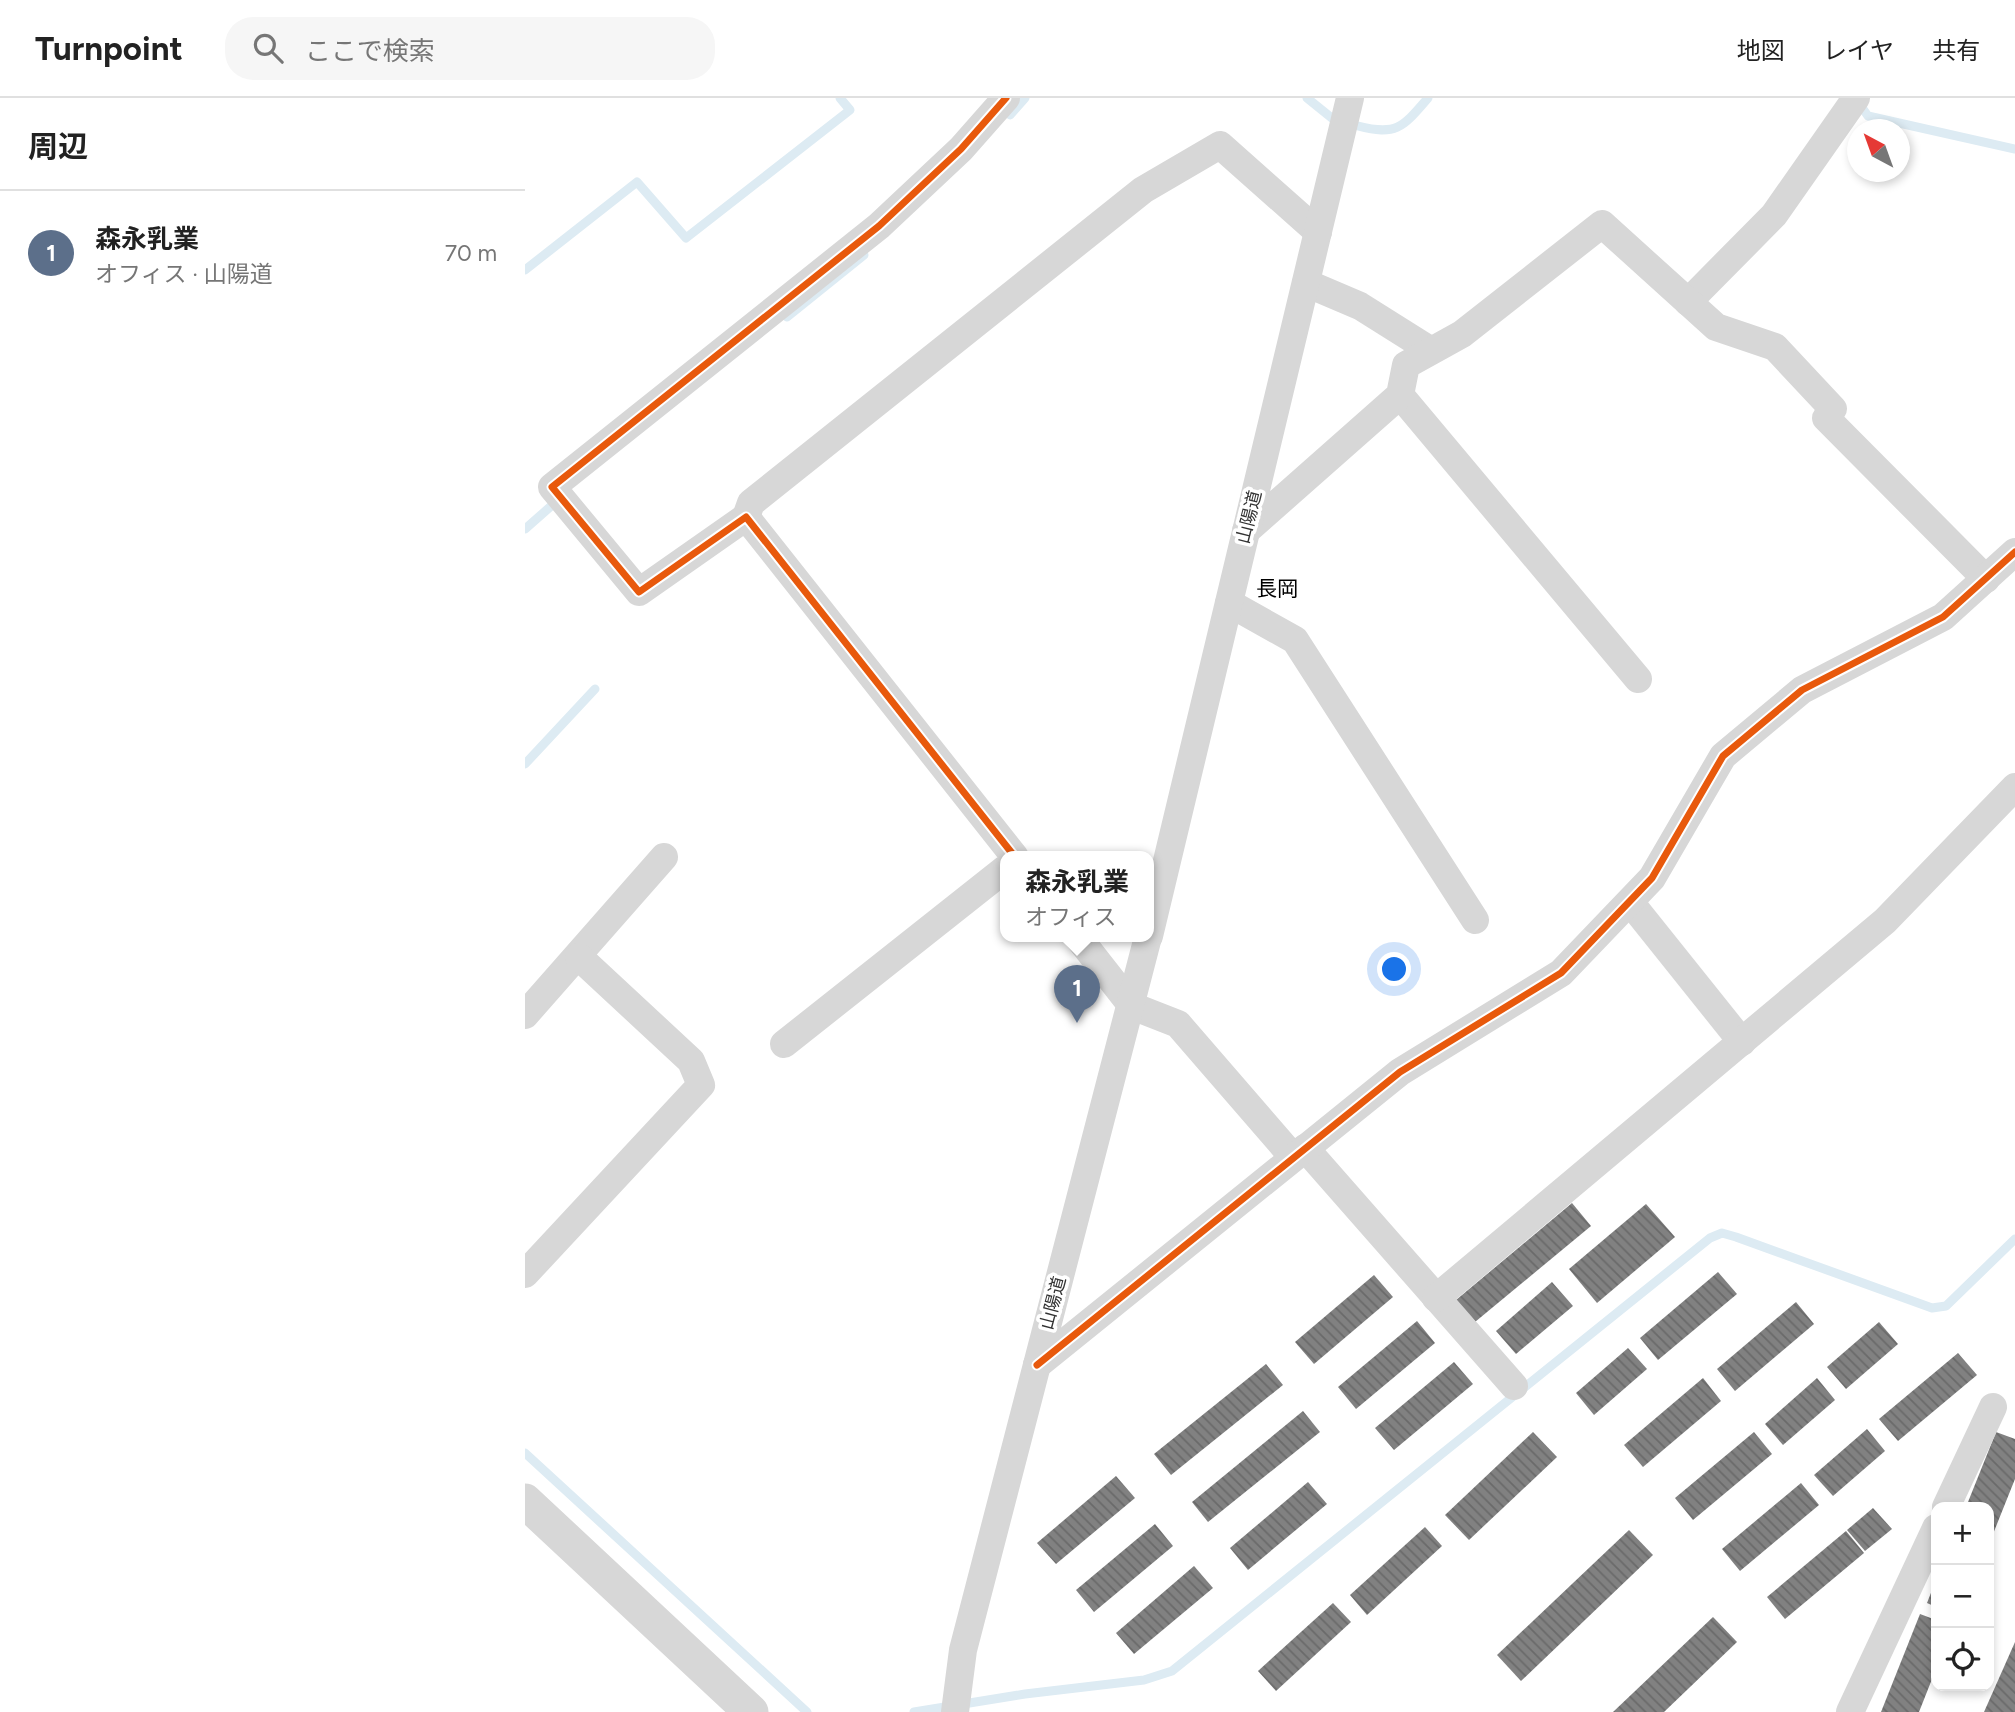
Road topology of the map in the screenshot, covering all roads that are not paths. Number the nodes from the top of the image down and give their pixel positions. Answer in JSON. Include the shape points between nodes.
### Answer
{"nodes":[{"id":1,"x":1006,"y":98,"type":"edge"},
{"id":2,"x":1346,"y":101,"type":"edge"},
{"id":3,"x":1851,"y":105,"type":"edge"},
{"id":4,"x":1318,"y":232,"type":"junction"},
{"id":5,"x":1306,"y":283,"type":"junction"},
{"id":6,"x":1688,"y":302,"type":"junction"},
{"id":7,"x":1430,"y":350,"type":"junction"},
{"id":8,"x":1400,"y":395,"type":"junction"},
{"id":9,"x":746,"y":517,"type":"junction"},
{"id":10,"x":1246,"y":531,"type":"junction"},
{"id":11,"x":2015,"y":552,"type":"edge"},
{"id":12,"x":1986,"y":579,"type":"junction"},
{"id":13,"x":1229,"y":603,"type":"junction"},
{"id":14,"x":1638,"y":679,"type":"dead end"},
{"id":15,"x":2015,"y":787,"type":"edge"},
{"id":16,"x":1010,"y":851,"type":"edge"},
{"id":17,"x":664,"y":857,"type":"dead end"},
{"id":18,"x":1000,"y":873,"type":"edge"},
{"id":19,"x":1630,"y":902,"type":"junction"},
{"id":20,"x":1154,"y":916,"type":"edge"},
{"id":21,"x":1475,"y":920,"type":"dead end"},
{"id":22,"x":1082,"y":942,"type":"edge"},
{"id":23,"x":1148,"y":942,"type":"edge"},
{"id":24,"x":579,"y":957,"type":"junction"},
{"id":25,"x":1132,"y":1006,"type":"junction"},
{"id":26,"x":525,"y":1015,"type":"edge"},
{"id":27,"x":1742,"y":1042,"type":"junction"},
{"id":28,"x":784,"y":1044,"type":"dead end"},
{"id":29,"x":1299,"y":1153,"type":"junction"},
{"id":30,"x":528,"y":1266,"type":"edge"},
{"id":31,"x":1436,"y":1298,"type":"junction"},
{"id":32,"x":1037,"y":1365,"type":"junction"},
{"id":33,"x":1514,"y":1386,"type":"dead end"},
{"id":34,"x":1993,"y":1407,"type":"dead end"},
{"id":35,"x":525,"y":1501,"type":"edge"},
{"id":36,"x":1948,"y":1502,"type":"edge"},
{"id":37,"x":1931,"y":1539,"type":"edge"},
{"id":38,"x":956,"y":1704,"type":"edge"},
{"id":39,"x":751,"y":1712,"type":"edge"},
{"id":40,"x":1850,"y":1712,"type":"edge"}],
"edges":[{"from":1,"to":9,"type":"street","via":[[961,149],[879,226],[552,487],[639,592]]},
{"from":2,"to":4,"type":"street","name":"山陽道"},
{"from":3,"to":6,"type":"street","via":[[1774,215]]},
{"from":4,"to":5,"type":"street","name":"山陽道"},
{"from":4,"to":9,"type":"street","via":[[1220,145],[1143,190],[751,503]]},
{"from":5,"to":7,"type":"street","via":[[1360,306]]},
{"from":5,"to":10,"type":"street","name":"山陽道"},
{"from":6,"to":7,"type":"street","via":[[1602,224],[1462,334]]},
{"from":6,"to":12,"type":"street","via":[[1716,327],[1775,347],[1833,409],[1826,418]]},
{"from":7,"to":8,"type":"street","via":[[1406,365]]},
{"from":8,"to":10,"type":"street"},
{"from":8,"to":14,"type":"street"},
{"from":9,"to":16,"type":"street"},
{"from":10,"to":13,"type":"street","name":"山陽道"},
{"from":11,"to":12,"type":"street"},
{"from":12,"to":19,"type":"street","via":[[1943,618],[1802,690],[1723,756],[1652,878]]},
{"from":13,"to":20,"type":"street","name":"山陽道"},
{"from":13,"to":21,"type":"street","via":[[1295,640]]},
{"from":15,"to":27,"type":"street","via":[[1885,921]]},
{"from":17,"to":24,"type":"street"},
{"from":18,"to":28,"type":"street"},
{"from":19,"to":27,"type":"street"},
{"from":19,"to":29,"type":"street","via":[[1561,973],[1399,1072]]},
{"from":22,"to":25,"type":"street"},
{"from":23,"to":25,"type":"street","name":"山陽道"},
{"from":24,"to":26,"type":"street"},
{"from":24,"to":30,"type":"street","via":[[691,1061],[701,1086]]},
{"from":25,"to":29,"type":"street","via":[[1178,1024]]},
{"from":25,"to":32,"type":"street","name":"山陽道"},
{"from":27,"to":31,"type":"street"},
{"from":29,"to":31,"type":"street"},
{"from":29,"to":32,"type":"street"},
{"from":31,"to":33,"type":"street"},
{"from":32,"to":38,"type":"street","name":"山陽道","via":[[963,1650]]},
{"from":34,"to":36,"type":"street"},
{"from":35,"to":39,"type":"street"},
{"from":37,"to":40,"type":"street"}]}
